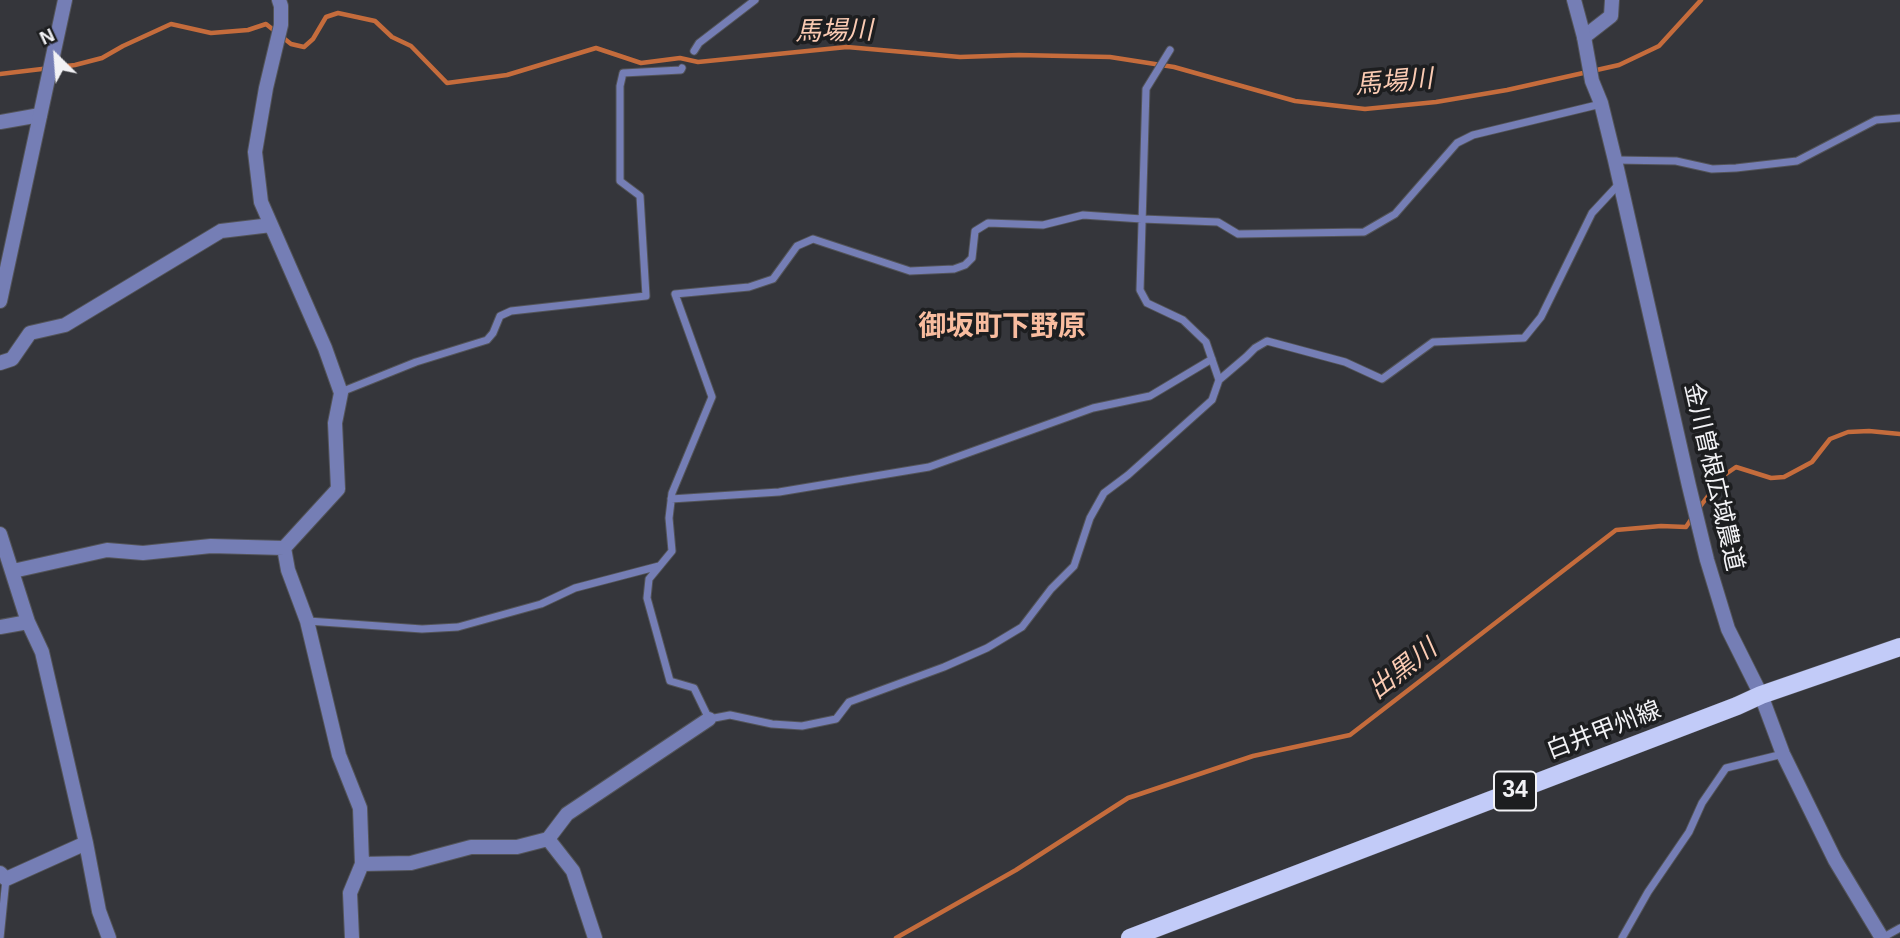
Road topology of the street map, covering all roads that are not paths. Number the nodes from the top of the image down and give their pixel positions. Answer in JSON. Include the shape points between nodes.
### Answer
{"nodes":[{"id":1,"x":65,"y":0,"type":"edge"},
{"id":2,"x":279,"y":0,"type":"edge"},
{"id":3,"x":755,"y":0,"type":"edge"},
{"id":4,"x":1574,"y":0,"type":"edge"},
{"id":5,"x":1612,"y":0,"type":"edge"},
{"id":6,"x":1584,"y":37,"type":"junction"},
{"id":7,"x":694,"y":51,"type":"dead end"},
{"id":8,"x":1168,"y":53,"type":"dead end"},
{"id":9,"x":682,"y":68,"type":"dead end"},
{"id":10,"x":1601,"y":103,"type":"junction"},
{"id":11,"x":40,"y":115,"type":"junction"},
{"id":12,"x":1900,"y":118,"type":"edge"},
{"id":13,"x":0,"y":122,"type":"edge"},
{"id":14,"x":1615,"y":160,"type":"junction"},
{"id":15,"x":1620,"y":184,"type":"junction"},
{"id":16,"x":1142,"y":219,"type":"junction"},
{"id":17,"x":271,"y":225,"type":"junction"},
{"id":18,"x":0,"y":301,"type":"edge"},
{"id":19,"x":1212,"y":359,"type":"junction"},
{"id":20,"x":0,"y":363,"type":"edge"},
{"id":21,"x":1219,"y":380,"type":"junction"},
{"id":22,"x":341,"y":393,"type":"junction"},
{"id":23,"x":671,"y":499,"type":"junction"},
{"id":24,"x":0,"y":534,"type":"edge"},
{"id":25,"x":284,"y":548,"type":"junction"},
{"id":26,"x":659,"y":566,"type":"junction"},
{"id":27,"x":13,"y":571,"type":"junction"},
{"id":28,"x":307,"y":621,"type":"junction"},
{"id":29,"x":28,"y":622,"type":"junction"},
{"id":30,"x":0,"y":627,"type":"edge"},
{"id":31,"x":1900,"y":647,"type":"edge"},
{"id":32,"x":1761,"y":695,"type":"junction"},
{"id":33,"x":709,"y":719,"type":"junction"},
{"id":34,"x":1783,"y":754,"type":"junction"},
{"id":35,"x":548,"y":839,"type":"junction"},
{"id":36,"x":86,"y":843,"type":"junction"},
{"id":37,"x":362,"y":864,"type":"junction"},
{"id":38,"x":3,"y":876,"type":"edge"},
{"id":39,"x":1900,"y":929,"type":"edge"},
{"id":40,"x":0,"y":938,"type":"edge"},
{"id":41,"x":109,"y":938,"type":"edge"},
{"id":42,"x":352,"y":938,"type":"edge"},
{"id":43,"x":595,"y":938,"type":"edge"},
{"id":44,"x":1130,"y":938,"type":"edge"},
{"id":45,"x":1622,"y":938,"type":"edge"},
{"id":46,"x":1882,"y":938,"type":"edge"}],
"edges":[{"from":1,"to":11,"type":"street"},
{"from":2,"to":17,"type":"street","via":[[281,25],[255,152],[261,202]]},
{"from":3,"to":7,"type":"lane"},
{"from":4,"to":6,"type":"street","name":"金川曽根広域農道"},
{"from":5,"to":6,"type":"street","via":[[1611,16]]},
{"from":6,"to":10,"type":"street","name":"金川曽根広域農道"},
{"from":8,"to":16,"type":"lane","via":[[1146,89]]},
{"from":9,"to":22,"type":"lane","via":[[624,73],[620,86],[620,181],[640,196],[646,296],[510,311],[500,316],[487,340],[416,362]]},
{"from":10,"to":14,"type":"street","name":"金川曽根広域農道"},
{"from":10,"to":16,"type":"lane","via":[[1457,143],[1395,214],[1364,232],[1238,234],[1218,222]]},
{"from":11,"to":13,"type":"street"},
{"from":11,"to":18,"type":"street"},
{"from":12,"to":14,"type":"lane","via":[[1877,120],[1797,161],[1712,169],[1676,162]]},
{"from":14,"to":15,"type":"street","name":"金川曽根広域農道"},
{"from":15,"to":21,"type":"lane","via":[[1592,213],[1541,317],[1524,338],[1433,342],[1382,379],[1345,362],[1267,341]]},
{"from":15,"to":32,"type":"street","name":"金川曽根広域農道","via":[[1693,504],[1728,629]]},
{"from":16,"to":19,"type":"lane","via":[[1140,290],[1147,303],[1183,320],[1206,342]]},
{"from":16,"to":23,"type":"lane","via":[[1083,215],[1043,225],[988,223],[975,231],[972,258],[954,269],[910,271],[814,239],[797,246],[773,279],[750,287],[675,294],[712,397]]},
{"from":17,"to":20,"type":"street","via":[[221,231],[65,325],[30,333],[12,359]]},
{"from":17,"to":22,"type":"street"},
{"from":19,"to":21,"type":"lane"},
{"from":19,"to":23,"type":"lane","via":[[1150,396],[1093,408],[929,467],[779,492]]},
{"from":21,"to":33,"type":"lane","via":[[1212,400],[1104,493],[1074,566],[1022,627],[966,658],[849,702],[836,719],[802,726],[730,715]]},
{"from":22,"to":25,"type":"street","via":[[335,423],[338,489]]},
{"from":23,"to":26,"type":"lane","via":[[672,551]]},
{"from":24,"to":27,"type":"street"},
{"from":25,"to":27,"type":"street","via":[[107,550]]},
{"from":25,"to":28,"type":"street"},
{"from":26,"to":28,"type":"lane","via":[[458,627]]},
{"from":26,"to":33,"type":"lane","via":[[649,579],[647,598],[670,681],[694,688]]},
{"from":27,"to":29,"type":"street"},
{"from":28,"to":37,"type":"street","via":[[339,755],[360,808]]},
{"from":29,"to":30,"type":"street"},
{"from":29,"to":36,"type":"street","via":[[42,652]]},
{"from":31,"to":32,"type":"main road","name":"白井甲州線","number":"34"},
{"from":32,"to":34,"type":"street","name":"金川曽根広域農道"},
{"from":32,"to":44,"type":"main road","name":"白井甲州線","number":"34"},
{"from":33,"to":35,"type":"street","via":[[567,814]]},
{"from":34,"to":45,"type":"lane","via":[[1726,768]]},
{"from":34,"to":46,"type":"street","name":"金川曽根広域農道","via":[[1835,860]]},
{"from":35,"to":37,"type":"street","via":[[517,847],[471,847],[411,863]]},
{"from":35,"to":43,"type":"street","via":[[573,871]]},
{"from":36,"to":38,"type":"street"},
{"from":36,"to":41,"type":"street"},
{"from":37,"to":42,"type":"street","via":[[349,893]]},
{"from":38,"to":40,"type":"lane"},
{"from":39,"to":46,"type":"lane"}]}
